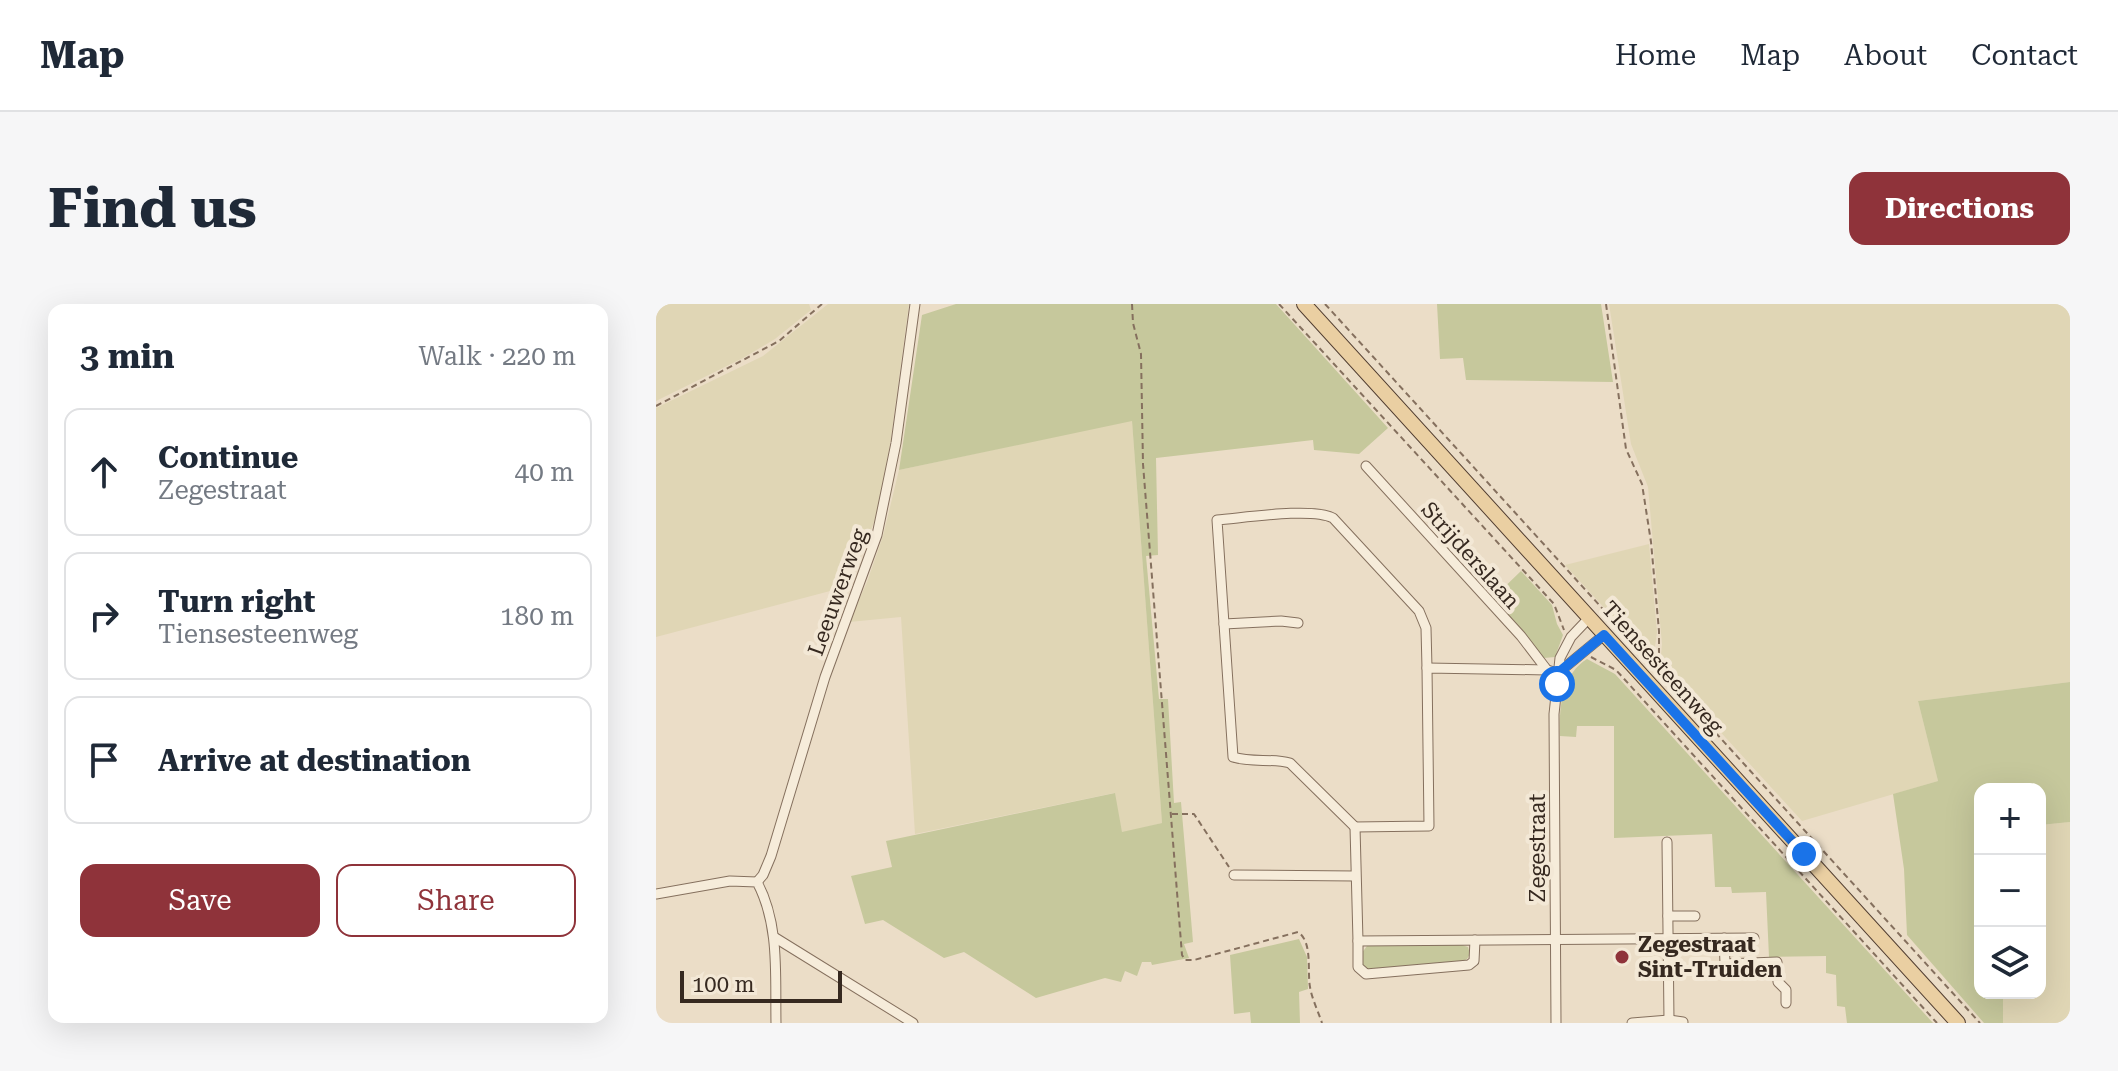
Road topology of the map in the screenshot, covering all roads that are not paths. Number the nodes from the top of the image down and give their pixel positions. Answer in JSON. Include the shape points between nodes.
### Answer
{"nodes":[{"id":1,"x":915,"y":304,"type":"edge"},
{"id":2,"x":1304,"y":304,"type":"edge"},
{"id":3,"x":1366,"y":466,"type":"dead end"},
{"id":4,"x":1589,"y":618,"type":"junction"},
{"id":5,"x":1298,"y":623,"type":"dead end"},
{"id":6,"x":1224,"y":624,"type":"junction"},
{"id":7,"x":1604,"y":635,"type":"junction"},
{"id":8,"x":1427,"y":668,"type":"junction"},
{"id":9,"x":1552,"y":671,"type":"junction"},
{"id":10,"x":1355,"y":827,"type":"junction"},
{"id":11,"x":1667,"y":842,"type":"dead end"},
{"id":12,"x":1234,"y":875,"type":"road end"},
{"id":13,"x":1355,"y":876,"type":"junction"},
{"id":14,"x":757,"y":882,"type":"junction"},
{"id":15,"x":656,"y":894,"type":"edge"},
{"id":16,"x":1668,"y":916,"type":"junction"},
{"id":17,"x":1695,"y":916,"type":"dead end"},
{"id":18,"x":774,"y":937,"type":"junction"},
{"id":19,"x":1724,"y":938,"type":"junction"},
{"id":20,"x":1754,"y":938,"type":"dead end"},
{"id":21,"x":1556,"y":939,"type":"junction"},
{"id":22,"x":1668,"y":939,"type":"junction"},
{"id":23,"x":1475,"y":940,"type":"junction"},
{"id":24,"x":1358,"y":941,"type":"junction"},
{"id":25,"x":1786,"y":1003,"type":"dead end"},
{"id":26,"x":1669,"y":1020,"type":"junction"},
{"id":27,"x":1683,"y":1022,"type":"edge"},
{"id":28,"x":776,"y":1023,"type":"edge"},
{"id":29,"x":913,"y":1023,"type":"edge"},
{"id":30,"x":1556,"y":1023,"type":"edge"},
{"id":31,"x":1632,"y":1023,"type":"edge"},
{"id":32,"x":1958,"y":1023,"type":"edge"}],
"edges":[{"from":1,"to":14,"type":"street","name":"Leeuwerweg","via":[[877,535],[825,677],[771,856]]},
{"from":2,"to":4,"type":"main road","name":"Tiensesteenweg"},
{"from":3,"to":9,"type":"street","name":"Strijderslaan"},
{"from":4,"to":7,"type":"main road","name":"Tiensesteenweg"},
{"from":4,"to":9,"type":"street","name":"Zegestraat"},
{"from":5,"to":6,"type":"street"},
{"from":6,"to":8,"type":"street","via":[[1217,520],[1325,514],[1419,611],[1426,628]]},
{"from":6,"to":10,"type":"street","via":[[1233,757],[1290,763]]},
{"from":7,"to":9,"type":"street"},
{"from":7,"to":32,"type":"main road","name":"Tiensesteenweg"},
{"from":8,"to":9,"type":"street"},
{"from":8,"to":10,"type":"street","via":[[1429,826]]},
{"from":9,"to":21,"type":"street","name":"Zegestraat"},
{"from":10,"to":13,"type":"street"},
{"from":11,"to":16,"type":"street"},
{"from":12,"to":13,"type":"street"},
{"from":13,"to":24,"type":"street"},
{"from":14,"to":15,"type":"street","via":[[730,881]]},
{"from":14,"to":18,"type":"street","via":[[769,905]]},
{"from":16,"to":17,"type":"street"},
{"from":16,"to":22,"type":"street"},
{"from":18,"to":28,"type":"street"},
{"from":18,"to":29,"type":"street"},
{"from":19,"to":20,"type":"street"},
{"from":19,"to":22,"type":"street"},
{"from":19,"to":25,"type":"street","via":[[1725,964],[1777,962]]},
{"from":21,"to":22,"type":"street"},
{"from":21,"to":23,"type":"street"},
{"from":21,"to":30,"type":"street","name":"Zegestraat"},
{"from":22,"to":26,"type":"street"},
{"from":23,"to":24,"type":"street"},
{"from":23,"to":24,"type":"street","via":[[1476,953],[1469,965],[1366,974],[1358,967]]},
{"from":26,"to":27,"type":"street"},
{"from":26,"to":31,"type":"street"}]}
